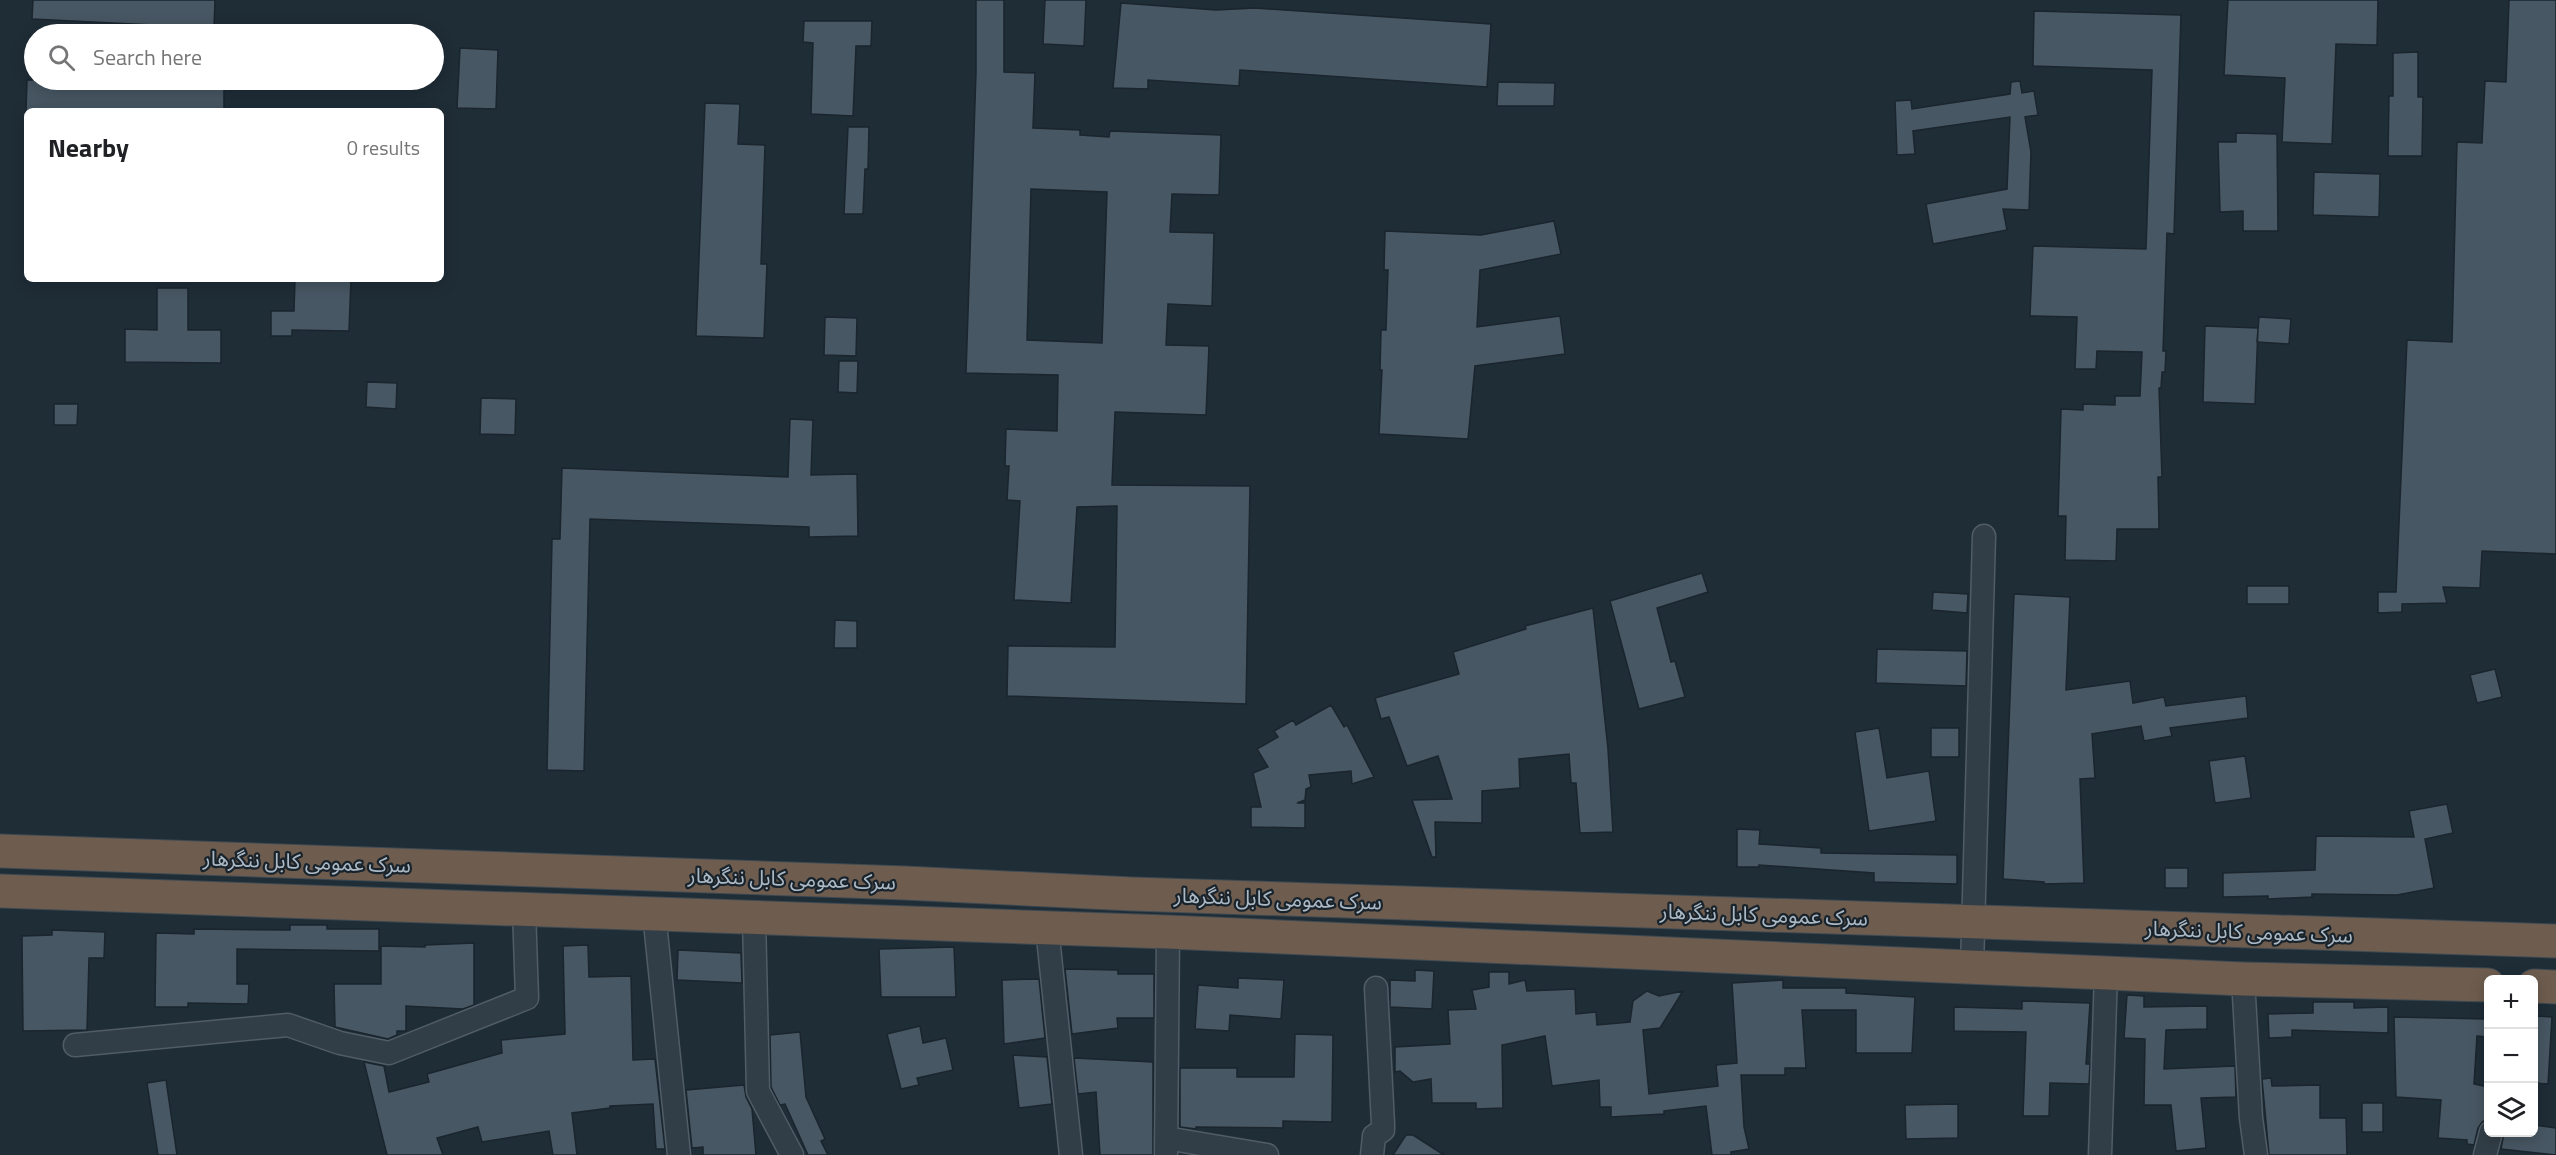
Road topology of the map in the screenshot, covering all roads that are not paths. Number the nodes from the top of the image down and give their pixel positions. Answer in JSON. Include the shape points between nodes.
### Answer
{"nodes":[{"id":1,"x":1984,"y":536,"type":"dead end"},
{"id":2,"x":0,"y":851,"type":"edge"},
{"id":3,"x":3,"y":891,"type":"edge"},
{"id":4,"x":524,"y":909,"type":"junction"},
{"id":5,"x":654,"y":913,"type":"junction"},
{"id":6,"x":754,"y":917,"type":"junction"},
{"id":7,"x":1973,"y":923,"type":"junction"},
{"id":8,"x":1047,"y":928,"type":"junction"},
{"id":9,"x":1168,"y":932,"type":"junction"},
{"id":10,"x":2556,"y":942,"type":"edge"},
{"id":11,"x":1972,"y":967,"type":"junction"},
{"id":12,"x":2106,"y":974,"type":"junction"},
{"id":13,"x":2243,"y":979,"type":"junction"},
{"id":14,"x":2484,"y":985,"type":"edge"},
{"id":15,"x":2538,"y":986,"type":"edge"},
{"id":16,"x":2556,"y":987,"type":"edge"},
{"id":17,"x":1376,"y":988,"type":"dead end"},
{"id":18,"x":75,"y":1045,"type":"dead end"},
{"id":19,"x":2490,"y":1137,"type":"edge"},
{"id":20,"x":1166,"y":1146,"type":"edge"},
{"id":21,"x":679,"y":1155,"type":"edge"},
{"id":22,"x":792,"y":1155,"type":"edge"},
{"id":23,"x":1071,"y":1155,"type":"edge"},
{"id":24,"x":1267,"y":1155,"type":"edge"},
{"id":25,"x":1372,"y":1155,"type":"edge"},
{"id":26,"x":2100,"y":1155,"type":"edge"},
{"id":27,"x":2256,"y":1155,"type":"edge"},
{"id":28,"x":2486,"y":1155,"type":"edge"}],
"edges":[{"from":1,"to":7,"type":"street"},
{"from":2,"to":7,"type":"highway","name":"سرک عمومی کابل ننگرهار"},
{"from":3,"to":4,"type":"highway","name":"سرک عمومی کابل ننگرهار"},
{"from":4,"to":5,"type":"highway","name":"سرک عمومی کابل ننگرهار"},
{"from":4,"to":18,"type":"street","via":[[527,998],[389,1053],[340,1043],[288,1025]]},
{"from":5,"to":6,"type":"highway","name":"سرک عمومی کابل ننگرهار"},
{"from":5,"to":21,"type":"street"},
{"from":6,"to":8,"type":"highway","name":"سرک عمومی کابل ننگرهار"},
{"from":6,"to":22,"type":"street","via":[[758,1091]]},
{"from":7,"to":10,"type":"highway","name":"سرک عمومی کابل ننگرهار"},
{"from":7,"to":11,"type":"street"},
{"from":8,"to":9,"type":"highway","name":"سرک عمومی کابل ننگرهار"},
{"from":8,"to":23,"type":"street"},
{"from":9,"to":11,"type":"highway","name":"سرک عمومی کابل ننگرهار"},
{"from":9,"to":20,"type":"street"},
{"from":11,"to":12,"type":"highway","name":"سرک عمومی کابل ننگرهار"},
{"from":12,"to":13,"type":"highway","name":"سرک عمومی کابل ننگرهار"},
{"from":12,"to":26,"type":"street"},
{"from":13,"to":14,"type":"highway","name":"سرک عمومی کابل ننگرهار"},
{"from":13,"to":27,"type":"street"},
{"from":15,"to":16,"type":"highway"},
{"from":17,"to":25,"type":"street","via":[[1383,1130],[1374,1136]]},
{"from":19,"to":28,"type":"street"},
{"from":20,"to":24,"type":"street"}]}
